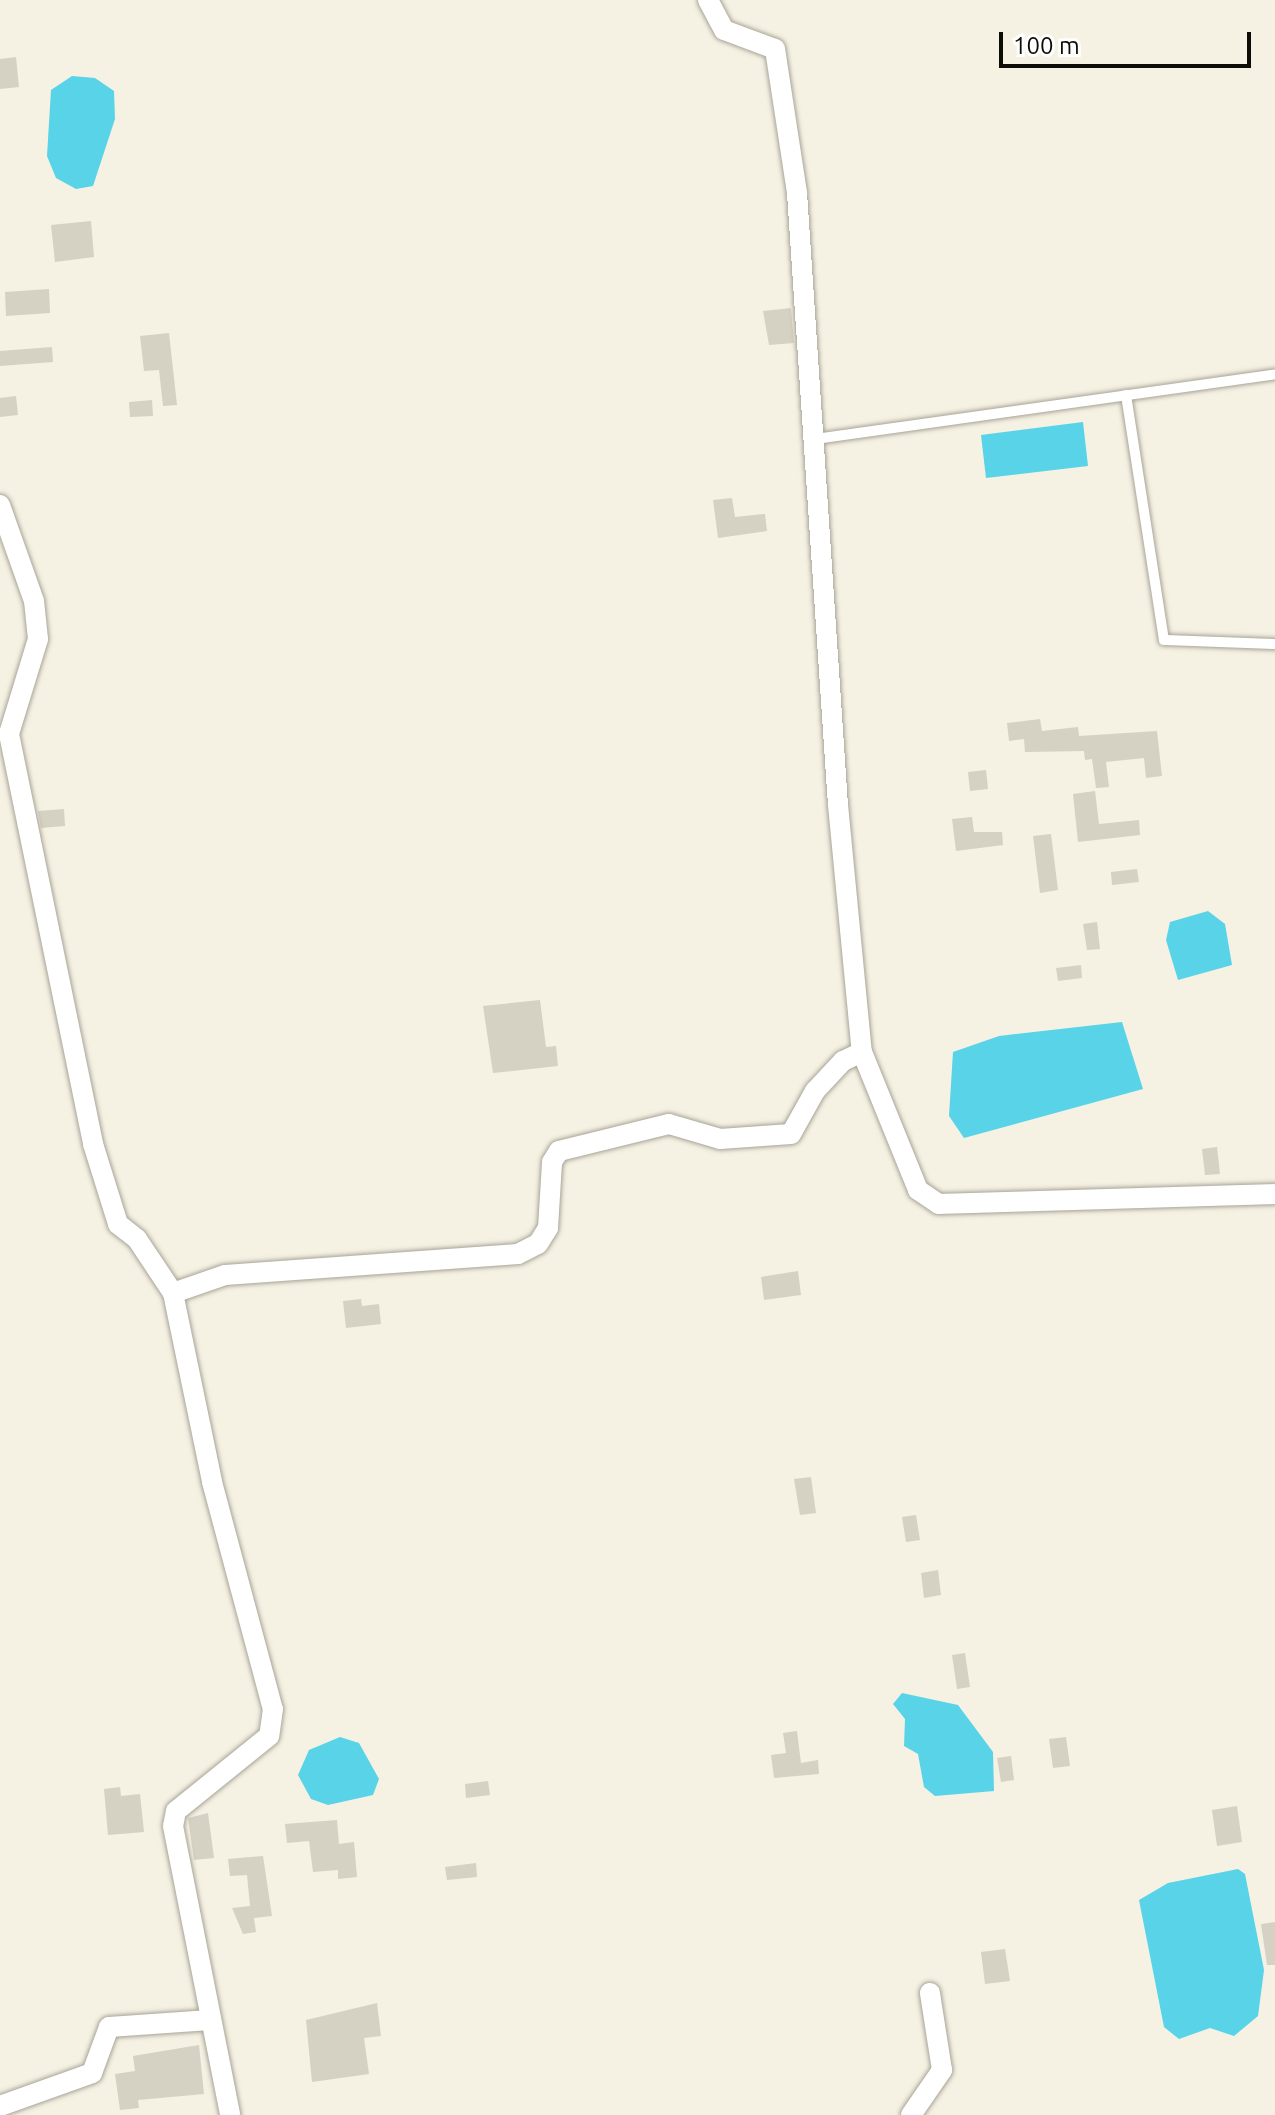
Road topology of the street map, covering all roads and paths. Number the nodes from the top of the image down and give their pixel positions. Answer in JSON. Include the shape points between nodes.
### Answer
{"nodes":[{"id":1,"x":708,"y":0,"type":"edge"},
{"id":2,"x":1275,"y":374,"type":"edge"},
{"id":3,"x":1126,"y":395,"type":"junction"},
{"id":4,"x":815,"y":439,"type":"junction"},
{"id":5,"x":0,"y":505,"type":"edge"},
{"id":6,"x":1275,"y":644,"type":"edge"},
{"id":7,"x":862,"y":1052,"type":"junction"},
{"id":8,"x":1275,"y":1194,"type":"edge"},
{"id":9,"x":173,"y":1293,"type":"junction"},
{"id":10,"x":930,"y":1993,"type":"dead end"},
{"id":11,"x":210,"y":2020,"type":"junction"},
{"id":12,"x":0,"y":2106,"type":"edge"},
{"id":13,"x":230,"y":2115,"type":"edge"},
{"id":14,"x":911,"y":2115,"type":"edge"}],
"edges":[{"from":1,"to":4,"type":"street","via":[[724,30],[775,49],[797,193]]},
{"from":2,"to":3,"type":"lane"},
{"from":3,"to":4,"type":"lane"},
{"from":3,"to":6,"type":"lane","via":[[1164,640]]},
{"from":4,"to":7,"type":"street"},
{"from":5,"to":9,"type":"street","via":[[34,601],[38,639],[9,734],[77,1070],[118,1224],[137,1239]]},
{"from":7,"to":8,"type":"street","via":[[918,1190],[939,1204]]},
{"from":7,"to":9,"type":"street","via":[[843,1061],[815,1091],[791,1134],[720,1139],[669,1124],[559,1151],[552,1162],[548,1228],[538,1244],[518,1254],[225,1275]]},
{"from":9,"to":11,"type":"street","via":[[212,1482],[273,1709],[269,1736],[176,1811],[173,1826]]},
{"from":10,"to":14,"type":"street","via":[[942,2070]]},
{"from":11,"to":12,"type":"street","via":[[109,2027],[92,2073]]},
{"from":11,"to":13,"type":"street"}]}
